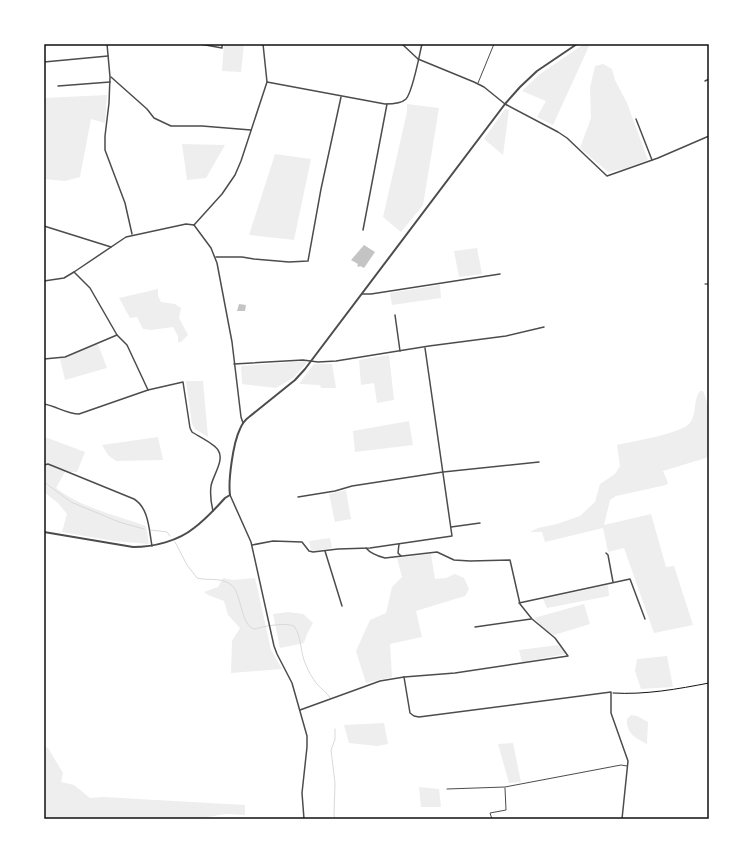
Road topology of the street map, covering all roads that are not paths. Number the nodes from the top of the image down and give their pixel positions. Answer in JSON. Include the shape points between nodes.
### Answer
{"nodes":[{"id":1,"x":108,"y":44,"type":"edge"},
{"id":2,"x":200,"y":44,"type":"edge"},
{"id":3,"x":222,"y":44,"type":"edge"},
{"id":4,"x":263,"y":44,"type":"edge"},
{"id":5,"x":402,"y":44,"type":"edge"},
{"id":6,"x":422,"y":44,"type":"edge"},
{"id":7,"x":494,"y":44,"type":"edge"},
{"id":8,"x":577,"y":44,"type":"edge"},
{"id":9,"x":108,"y":56,"type":"junction"},
{"id":10,"x":418,"y":59,"type":"junction"},
{"id":11,"x":44,"y":62,"type":"edge"},
{"id":12,"x":110,"y":77,"type":"junction"},
{"id":13,"x":709,"y":79,"type":"edge"},
{"id":14,"x":705,"y":80,"type":"dead end"},
{"id":15,"x":110,"y":82,"type":"junction"},
{"id":16,"x":267,"y":82,"type":"junction"},
{"id":17,"x":478,"y":84,"type":"junction"},
{"id":18,"x":58,"y":86,"type":"dead end"},
{"id":19,"x":341,"y":97,"type":"junction"},
{"id":20,"x":387,"y":104,"type":"junction"},
{"id":21,"x":505,"y":104,"type":"junction"},
{"id":22,"x":636,"y":119,"type":"dead end"},
{"id":23,"x":250,"y":130,"type":"junction"},
{"id":24,"x":709,"y":136,"type":"edge"},
{"id":25,"x":652,"y":160,"type":"junction"},
{"id":26,"x":194,"y":225,"type":"junction"},
{"id":27,"x":44,"y":226,"type":"edge"},
{"id":28,"x":363,"y":230,"type":"dead end"},
{"id":29,"x":132,"y":234,"type":"junction"},
{"id":30,"x":111,"y":247,"type":"junction"},
{"id":31,"x":216,"y":257,"type":"junction"},
{"id":32,"x":74,"y":272,"type":"junction"},
{"id":33,"x":500,"y":274,"type":"dead end"},
{"id":34,"x":44,"y":281,"type":"edge"},
{"id":35,"x":362,"y":294,"type":"junction"},
{"id":36,"x":395,"y":315,"type":"dead end"},
{"id":37,"x":544,"y":327,"type":"dead end"},
{"id":38,"x":117,"y":335,"type":"junction"},
{"id":39,"x":425,"y":348,"type":"junction"},
{"id":40,"x":400,"y":351,"type":"junction"},
{"id":41,"x":44,"y":359,"type":"edge"},
{"id":42,"x":312,"y":361,"type":"junction"},
{"id":43,"x":234,"y":364,"type":"junction"},
{"id":44,"x":148,"y":390,"type":"junction"},
{"id":45,"x":44,"y":404,"type":"edge"},
{"id":46,"x":243,"y":423,"type":"junction"},
{"id":47,"x":539,"y":462,"type":"dead end"},
{"id":48,"x":44,"y":465,"type":"edge"},
{"id":49,"x":443,"y":472,"type":"junction"},
{"id":50,"x":230,"y":495,"type":"junction"},
{"id":51,"x":298,"y":497,"type":"dead end"},
{"id":52,"x":213,"y":511,"type":"junction"},
{"id":53,"x":480,"y":523,"type":"dead end"},
{"id":54,"x":451,"y":527,"type":"junction"},
{"id":55,"x":44,"y":532,"type":"edge"},
{"id":56,"x":399,"y":544,"type":"junction"},
{"id":57,"x":252,"y":545,"type":"junction"},
{"id":58,"x":152,"y":546,"type":"junction"},
{"id":59,"x":366,"y":548,"type":"junction"},
{"id":60,"x":325,"y":550,"type":"junction"},
{"id":61,"x":606,"y":553,"type":"dead end"},
{"id":62,"x":401,"y":556,"type":"junction"},
{"id":63,"x":613,"y":582,"type":"junction"},
{"id":64,"x":519,"y":603,"type":"junction"},
{"id":65,"x":342,"y":606,"type":"dead end"},
{"id":66,"x":532,"y":619,"type":"junction"},
{"id":67,"x":645,"y":619,"type":"dead end"},
{"id":68,"x":476,"y":627,"type":"dead end"},
{"id":69,"x":404,"y":677,"type":"junction"},
{"id":70,"x":300,"y":710,"type":"junction"},
{"id":71,"x":628,"y":766,"type":"junction"},
{"id":72,"x":505,"y":787,"type":"junction"},
{"id":73,"x":447,"y":789,"type":"dead end"},
{"id":74,"x":304,"y":819,"type":"edge"},
{"id":75,"x":492,"y":819,"type":"edge"},
{"id":76,"x":622,"y":819,"type":"edge"}],
"edges":[{"from":1,"to":9,"type":"street"},
{"from":2,"to":3,"type":"street","via":[[222,48]]},
{"from":4,"to":16,"type":"street"},
{"from":5,"to":10,"type":"street"},
{"from":6,"to":10,"type":"street"},
{"from":7,"to":17,"type":"lane"},
{"from":8,"to":21,"type":"street","via":[[537,71]]},
{"from":9,"to":11,"type":"street"},
{"from":9,"to":12,"type":"street"},
{"from":10,"to":17,"type":"street"},
{"from":10,"to":20,"type":"street","via":[[410,93],[405,100]]},
{"from":12,"to":15,"type":"street"},
{"from":12,"to":23,"type":"street","via":[[154,118],[171,126]]},
{"from":13,"to":14,"type":"street"},
{"from":15,"to":18,"type":"street"},
{"from":15,"to":29,"type":"street","via":[[106,150],[125,203]]},
{"from":16,"to":19,"type":"street"},
{"from":16,"to":23,"type":"street"},
{"from":17,"to":21,"type":"street"},
{"from":19,"to":20,"type":"street"},
{"from":19,"to":31,"type":"street","via":[[308,260],[290,262]]},
{"from":20,"to":28,"type":"street"},
{"from":21,"to":25,"type":"street","via":[[567,138],[607,176]]},
{"from":21,"to":35,"type":"street"},
{"from":22,"to":25,"type":"street"},
{"from":23,"to":26,"type":"street","via":[[235,175]]},
{"from":24,"to":25,"type":"street"},
{"from":26,"to":29,"type":"street","via":[[186,224]]},
{"from":26,"to":31,"type":"street"},
{"from":27,"to":30,"type":"street"},
{"from":29,"to":30,"type":"street"},
{"from":30,"to":32,"type":"street"},
{"from":31,"to":43,"type":"street"},
{"from":32,"to":34,"type":"street","via":[[64,278]]},
{"from":32,"to":38,"type":"street","via":[[90,288]]},
{"from":33,"to":35,"type":"street"},
{"from":35,"to":42,"type":"street"},
{"from":36,"to":40,"type":"street"},
{"from":37,"to":39,"type":"street","via":[[506,336]]},
{"from":38,"to":41,"type":"street","via":[[65,357]]},
{"from":38,"to":44,"type":"street","via":[[127,345]]},
{"from":39,"to":40,"type":"street"},
{"from":39,"to":49,"type":"street"},
{"from":40,"to":42,"type":"street","via":[[336,361]]},
{"from":42,"to":43,"type":"street"},
{"from":42,"to":46,"type":"street","via":[[295,380]]},
{"from":43,"to":46,"type":"street"},
{"from":44,"to":45,"type":"street","via":[[79,414]]},
{"from":44,"to":52,"type":"street","via":[[183,382],[192,432],[218,449],[220,454],[211,486]]},
{"from":46,"to":50,"type":"street","via":[[237,438],[229,485]]},
{"from":47,"to":49,"type":"street"},
{"from":48,"to":58,"type":"street","via":[[48,464],[140,502],[145,512]]},
{"from":49,"to":51,"type":"street"},
{"from":49,"to":54,"type":"street"},
{"from":50,"to":52,"type":"street"},
{"from":50,"to":57,"type":"street"},
{"from":52,"to":58,"type":"street","via":[[189,531]]},
{"from":53,"to":54,"type":"street"},
{"from":54,"to":56,"type":"street","via":[[452,536]]},
{"from":55,"to":58,"type":"street","via":[[133,547]]},
{"from":56,"to":59,"type":"street"},
{"from":56,"to":62,"type":"street","via":[[398,553]]},
{"from":57,"to":60,"type":"street","via":[[273,541],[302,542],[309,551]]},
{"from":57,"to":70,"type":"street","via":[[277,654],[290,678]]},
{"from":59,"to":60,"type":"street"},
{"from":59,"to":62,"type":"street","via":[[369,552],[385,558]]},
{"from":60,"to":65,"type":"street"},
{"from":61,"to":63,"type":"street"},
{"from":62,"to":64,"type":"street","via":[[437,552],[454,560],[510,560]]},
{"from":63,"to":64,"type":"street"},
{"from":63,"to":67,"type":"street","via":[[630,579]]},
{"from":64,"to":66,"type":"street"},
{"from":66,"to":68,"type":"street"},
{"from":66,"to":69,"type":"street","via":[[555,638],[568,656],[455,673]]},
{"from":69,"to":70,"type":"street","via":[[380,681]]},
{"from":69,"to":71,"type":"street","via":[[410,713],[419,717],[611,692],[611,713],[627,756]]},
{"from":70,"to":74,"type":"street","via":[[308,742],[302,793]]},
{"from":71,"to":72,"type":"lane"},
{"from":71,"to":76,"type":"street"},
{"from":72,"to":73,"type":"lane"},
{"from":72,"to":75,"type":"lane","via":[[506,810],[490,813]]}]}
